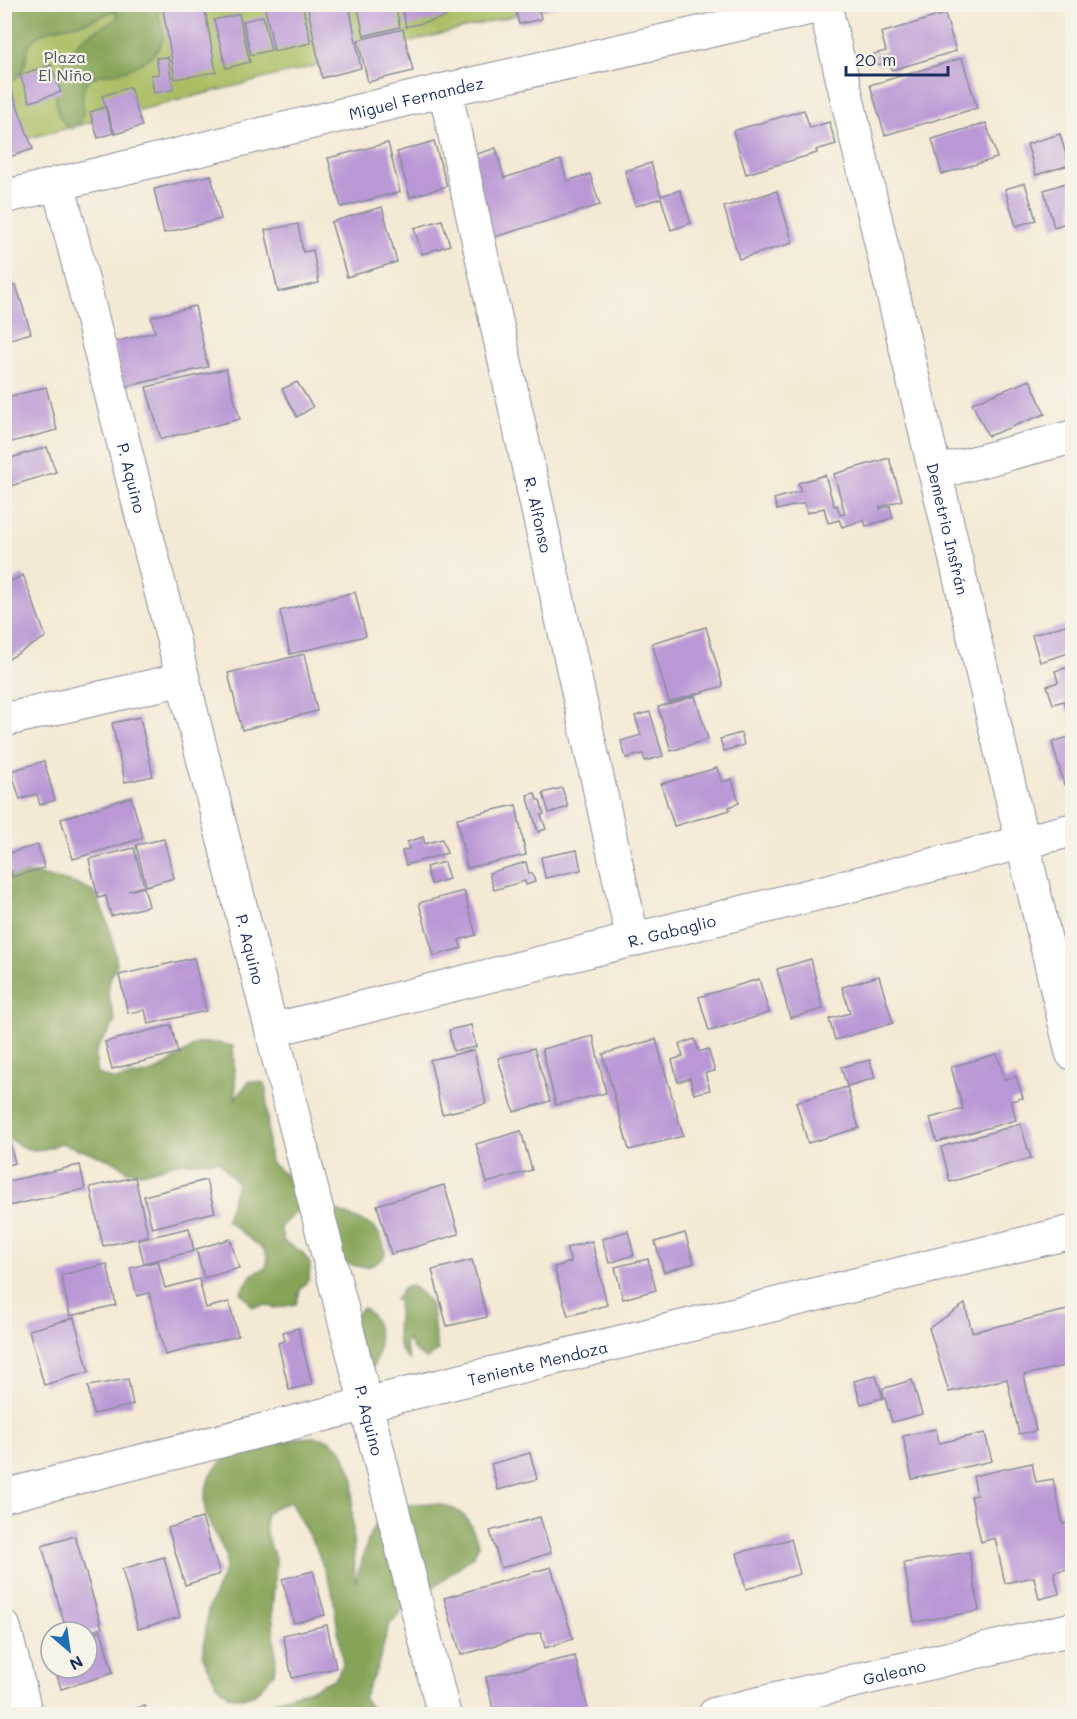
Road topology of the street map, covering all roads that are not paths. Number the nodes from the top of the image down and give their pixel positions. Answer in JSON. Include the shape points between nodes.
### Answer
{"nodes":[{"id":1,"x":827,"y":5,"type":"edge"},
{"id":2,"x":444,"y":90,"type":"junction"},
{"id":3,"x":58,"y":183,"type":"junction"},
{"id":4,"x":4,"y":197,"type":"edge"},
{"id":5,"x":1072,"y":437,"type":"edge"},
{"id":6,"x":935,"y":473,"type":"junction"},
{"id":7,"x":183,"y":679,"type":"junction"},
{"id":8,"x":4,"y":720,"type":"edge"},
{"id":9,"x":1072,"y":830,"type":"edge"},
{"id":10,"x":1023,"y":842,"type":"junction"},
{"id":11,"x":633,"y":940,"type":"junction"},
{"id":12,"x":272,"y":1030,"type":"junction"},
{"id":13,"x":1072,"y":1053,"type":"edge"},
{"id":14,"x":1072,"y":1232,"type":"edge"},
{"id":15,"x":366,"y":1404,"type":"junction"},
{"id":16,"x":4,"y":1496,"type":"edge"},
{"id":17,"x":4,"y":1628,"type":"edge"},
{"id":18,"x":1072,"y":1629,"type":"edge"},
{"id":19,"x":26,"y":1714,"type":"edge"},
{"id":20,"x":444,"y":1714,"type":"edge"},
{"id":21,"x":715,"y":1714,"type":"edge"}],
"edges":[{"from":1,"to":2,"type":"street","name":"Miguel Fernandez"},
{"from":1,"to":6,"type":"street","name":"Demetrio Insfrán"},
{"from":2,"to":3,"type":"street","name":"Miguel Fernandez"},
{"from":2,"to":11,"type":"street","name":"R. Alfonso"},
{"from":3,"to":4,"type":"street","name":"Miguel Fernandez"},
{"from":3,"to":7,"type":"street","name":"P. Aquino"},
{"from":5,"to":6,"type":"street"},
{"from":6,"to":10,"type":"street","name":"Demetrio Insfrán"},
{"from":7,"to":8,"type":"street"},
{"from":7,"to":12,"type":"street","name":"P. Aquino"},
{"from":9,"to":10,"type":"street","name":"R. Gabaglio"},
{"from":10,"to":11,"type":"street","name":"R. Gabaglio"},
{"from":10,"to":13,"type":"street","name":"Demetrio Insfrán"},
{"from":11,"to":12,"type":"street","name":"R. Gabaglio"},
{"from":12,"to":15,"type":"street","name":"P. Aquino"},
{"from":14,"to":15,"type":"street","name":"Teniente Mendoza"},
{"from":15,"to":16,"type":"street","name":"Teniente Mendoza"},
{"from":15,"to":20,"type":"street","name":"P. Aquino"},
{"from":17,"to":19,"type":"street"},
{"from":18,"to":21,"type":"street","name":"Galeano"}]}
